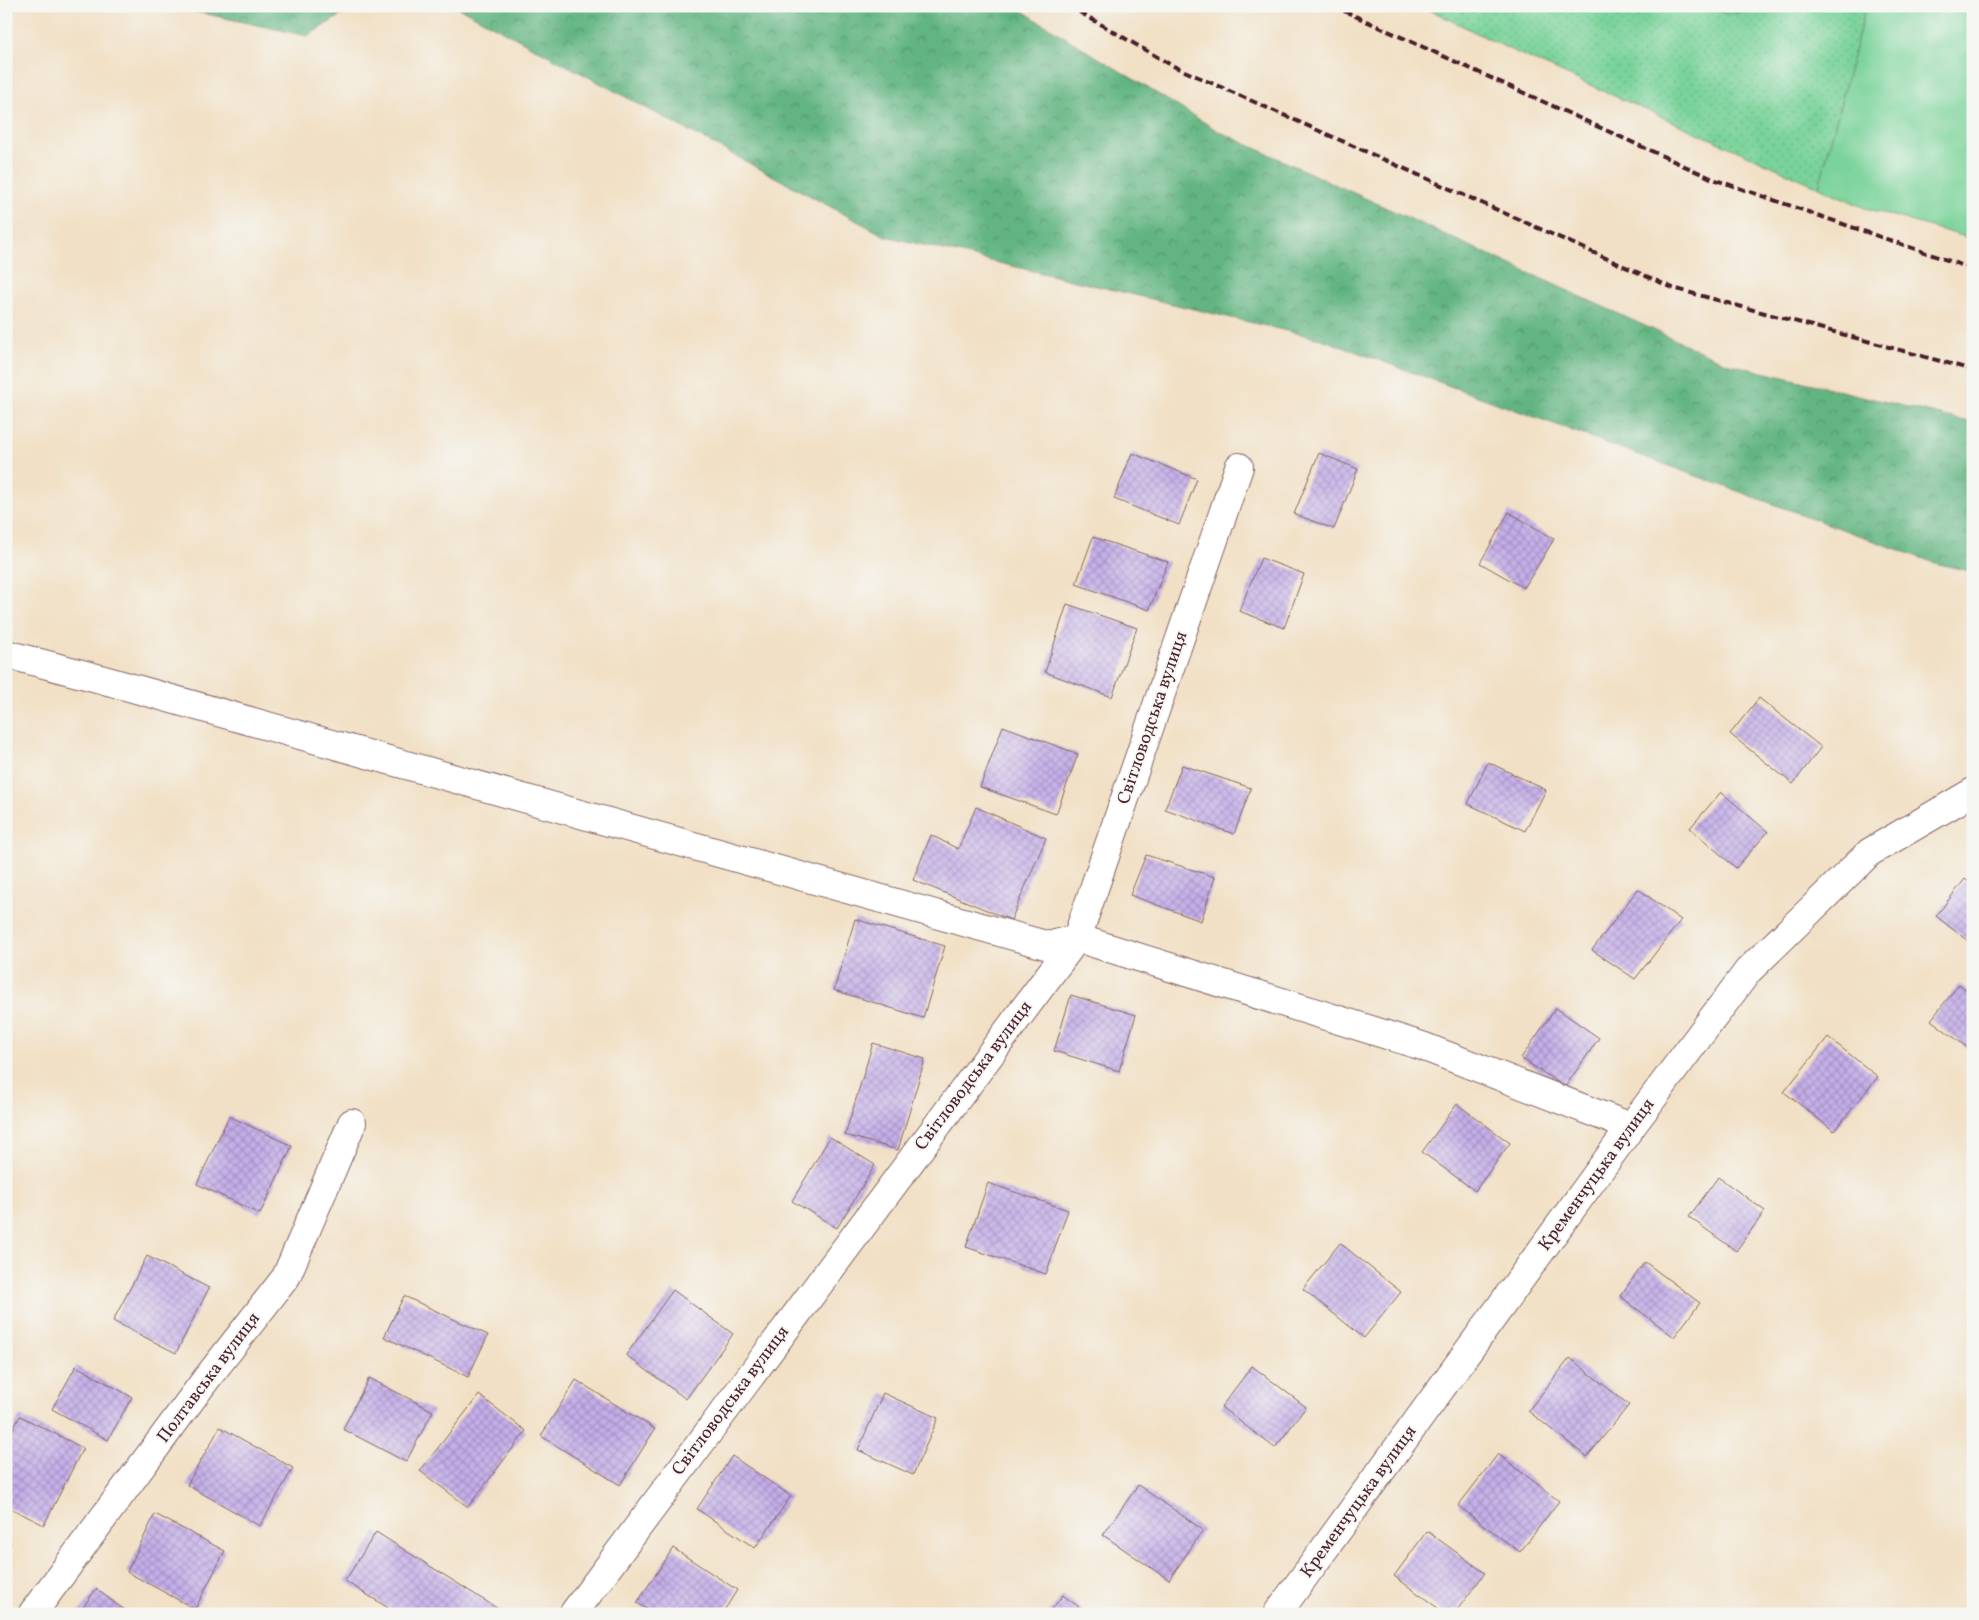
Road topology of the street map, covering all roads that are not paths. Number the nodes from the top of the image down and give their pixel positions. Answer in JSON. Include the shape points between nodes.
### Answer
{"nodes":[{"id":1,"x":1239,"y":467,"type":"dead end"},
{"id":2,"x":6,"y":654,"type":"edge"},
{"id":3,"x":1973,"y":792,"type":"edge"},
{"id":4,"x":1077,"y":938,"type":"junction"},
{"id":5,"x":352,"y":1123,"type":"dead end"},
{"id":6,"x":1631,"y":1128,"type":"junction"},
{"id":7,"x":32,"y":1614,"type":"edge"},
{"id":8,"x":572,"y":1614,"type":"edge"},
{"id":9,"x":1277,"y":1614,"type":"edge"}],
"edges":[{"from":1,"to":4,"type":"street","name":"Світловодська вулиця"},
{"from":2,"to":4,"type":"street","via":[[1049,946]]},
{"from":3,"to":6,"type":"street","name":"Кременчуцька вулиця","via":[[1870,852],[1762,958],[1748,972]]},
{"from":4,"to":6,"type":"street","via":[[1422,1046]]},
{"from":4,"to":8,"type":"street","name":"Світловодська вулиця"},
{"from":5,"to":7,"type":"street","name":"Полтавська вулиця","via":[[286,1277]]},
{"from":6,"to":9,"type":"street","name":"Кременчуцька вулиця"}]}
